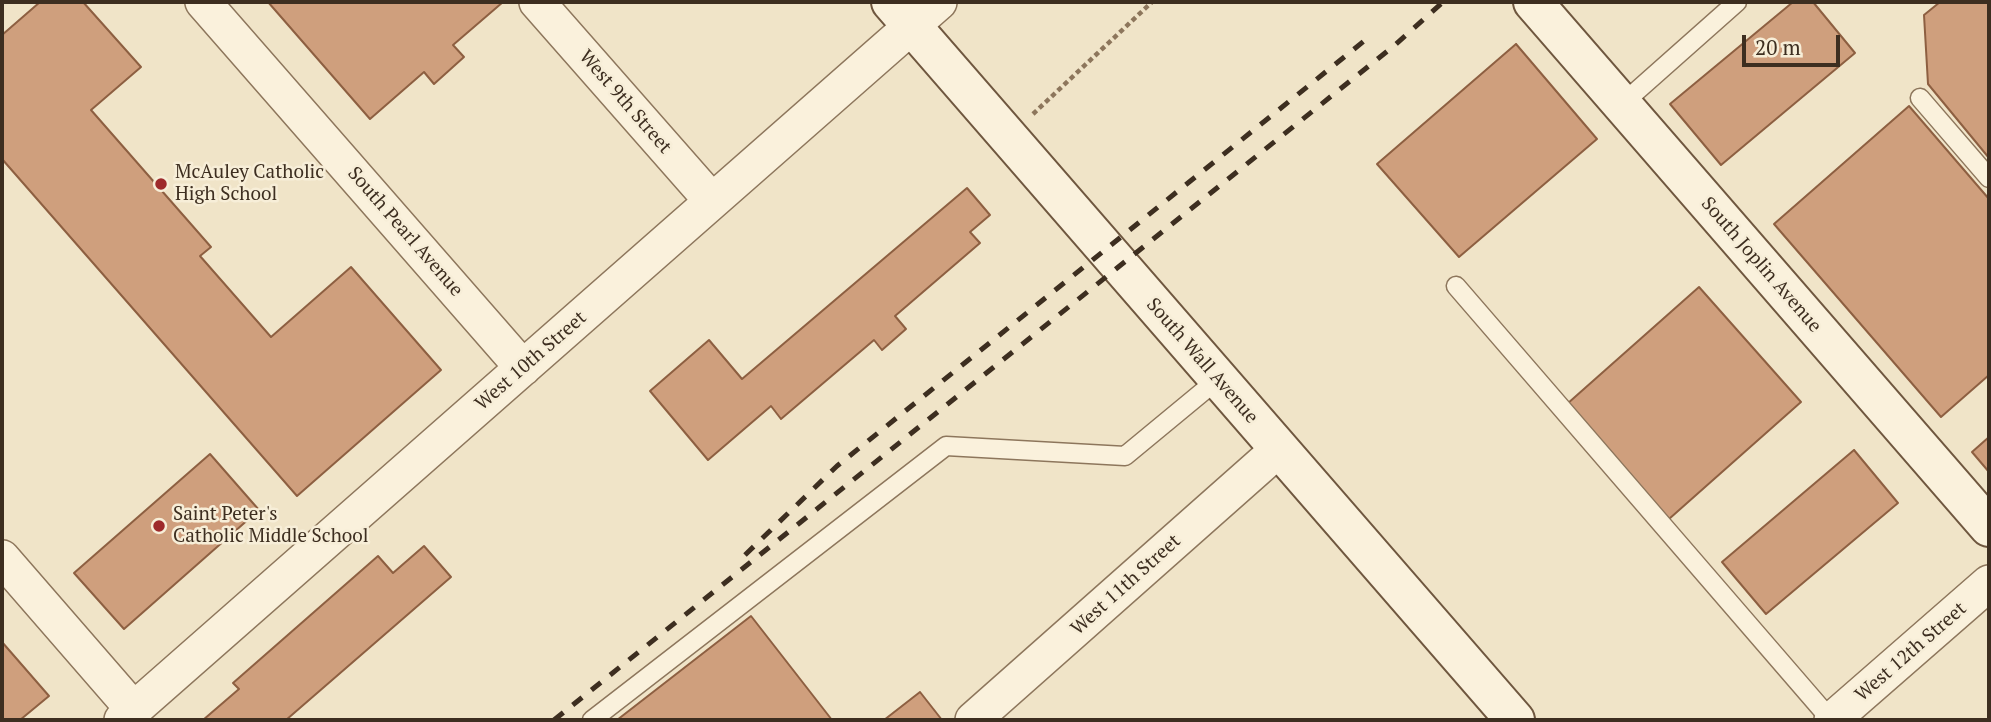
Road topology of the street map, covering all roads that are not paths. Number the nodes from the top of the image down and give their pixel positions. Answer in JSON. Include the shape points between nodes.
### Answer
{"nodes":[{"id":1,"x":203,"y":2,"type":"edge"},
{"id":2,"x":537,"y":2,"type":"edge"},
{"id":3,"x":1533,"y":2,"type":"edge"},
{"id":4,"x":1737,"y":2,"type":"edge"},
{"id":5,"x":914,"y":10,"type":"edge"},
{"id":6,"x":1920,"y":98,"type":"dead end"},
{"id":7,"x":1622,"y":104,"type":"junction"},
{"id":8,"x":1989,"y":178,"type":"edge"},
{"id":9,"x":712,"y":201,"type":"junction"},
{"id":10,"x":1456,"y":286,"type":"dead end"},
{"id":11,"x":523,"y":368,"type":"junction"},
{"id":12,"x":1217,"y":380,"type":"junction"},
{"id":13,"x":1279,"y":449,"type":"junction"},
{"id":14,"x":1989,"y":527,"type":"edge"},
{"id":15,"x":2,"y":558,"type":"edge"},
{"id":16,"x":1989,"y":583,"type":"edge"},
{"id":17,"x":128,"y":715,"type":"edge"},
{"id":18,"x":592,"y":720,"type":"edge"},
{"id":19,"x":973,"y":720,"type":"edge"},
{"id":20,"x":1515,"y":720,"type":"edge"},
{"id":21,"x":1832,"y":720,"type":"edge"}],
"edges":[{"from":1,"to":11,"type":"street","name":"South Pearl Avenue"},
{"from":2,"to":9,"type":"street","name":"West 9th Street"},
{"from":3,"to":7,"type":"street","name":"South Joplin Avenue"},
{"from":4,"to":7,"type":"lane"},
{"from":5,"to":9,"type":"street","name":"West 10th Street"},
{"from":5,"to":12,"type":"street","name":"South Wall Avenue","via":[[1008,137]]},
{"from":6,"to":8,"type":"lane"},
{"from":7,"to":14,"type":"street","name":"South Joplin Avenue"},
{"from":9,"to":11,"type":"street","name":"West 10th Street"},
{"from":10,"to":21,"type":"lane"},
{"from":11,"to":17,"type":"street","name":"West 10th Street"},
{"from":12,"to":13,"type":"street","name":"South Wall Avenue"},
{"from":12,"to":18,"type":"lane","via":[[1125,456],[946,446]]},
{"from":13,"to":19,"type":"street","name":"West 11th Street"},
{"from":13,"to":20,"type":"street","name":"South Wall Avenue"},
{"from":15,"to":17,"type":"street"},
{"from":16,"to":21,"type":"street","name":"West 12th Street"}]}
